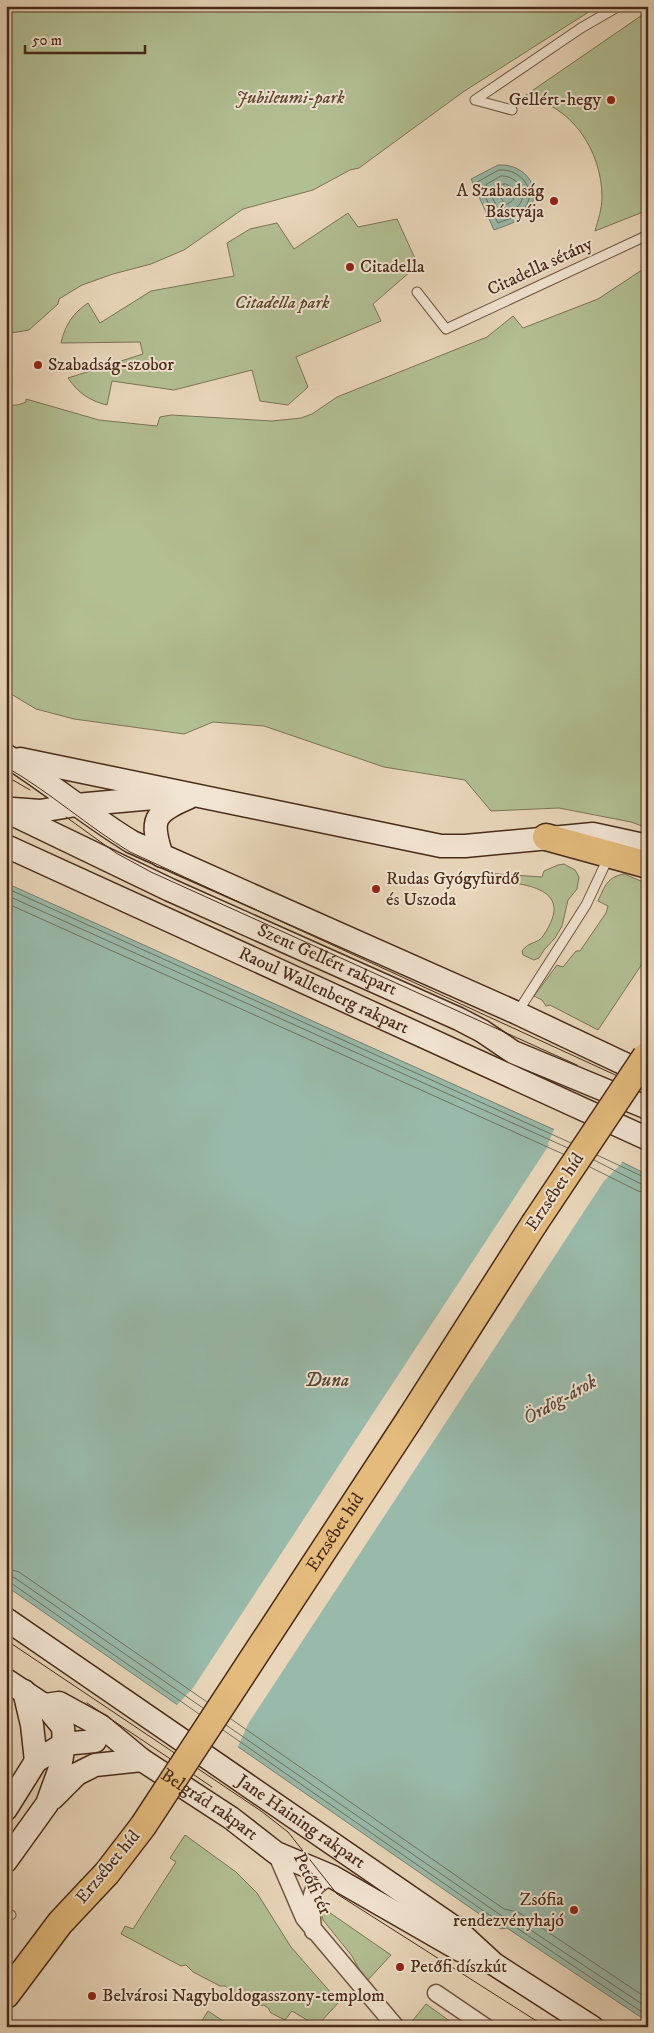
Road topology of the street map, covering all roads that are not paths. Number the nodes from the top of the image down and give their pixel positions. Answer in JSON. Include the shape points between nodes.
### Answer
{"nodes":[{"id":1,"x":619,"y":6,"type":"edge"},
{"id":2,"x":512,"y":110,"type":"dead end"},
{"id":3,"x":648,"y":236,"type":"edge"},
{"id":4,"x":417,"y":292,"type":"dead end"},
{"id":5,"x":7,"y":756,"type":"edge"},
{"id":6,"x":193,"y":796,"type":"junction"},
{"id":7,"x":76,"y":805,"type":"junction"},
{"id":8,"x":6,"y":809,"type":"edge"},
{"id":9,"x":546,"y":837,"type":"junction"},
{"id":10,"x":6,"y":846,"type":"edge"},
{"id":11,"x":648,"y":846,"type":"edge"},
{"id":12,"x":610,"y":854,"type":"junction"},
{"id":13,"x":162,"y":856,"type":"junction"},
{"id":14,"x":648,"y":865,"type":"edge"},
{"id":15,"x":517,"y":1013,"type":"junction"},
{"id":16,"x":647,"y":1059,"type":"edge"},
{"id":17,"x":648,"y":1108,"type":"edge"},
{"id":18,"x":644,"y":1137,"type":"edge"},
{"id":19,"x":6,"y":1619,"type":"edge"},
{"id":20,"x":15,"y":1685,"type":"edge"},
{"id":21,"x":45,"y":1705,"type":"junction"},
{"id":22,"x":95,"y":1741,"type":"junction"},
{"id":23,"x":64,"y":1744,"type":"junction"},
{"id":24,"x":142,"y":1760,"type":"junction"},
{"id":25,"x":36,"y":1761,"type":"junction"},
{"id":26,"x":47,"y":1804,"type":"junction"},
{"id":27,"x":6,"y":1808,"type":"edge"},
{"id":28,"x":276,"y":1853,"type":"junction"},
{"id":29,"x":6,"y":1860,"type":"edge"},
{"id":30,"x":334,"y":1877,"type":"junction"},
{"id":31,"x":313,"y":1931,"type":"junction"},
{"id":32,"x":494,"y":1964,"type":"junction"},
{"id":33,"x":436,"y":1993,"type":"dead end"},
{"id":34,"x":6,"y":1995,"type":"edge"},
{"id":35,"x":392,"y":2025,"type":"edge"},
{"id":36,"x":486,"y":2027,"type":"edge"},
{"id":37,"x":592,"y":2027,"type":"edge"}],
"edges":[{"from":1,"to":2,"type":"lane","via":[[534,58],[475,100]]},
{"from":3,"to":4,"type":"lane","name":"Citadella sétány","via":[[446,329]]},
{"from":5,"to":6,"type":"main road","name":"Szent Gellért rakpart"},
{"from":5,"to":7,"type":"main road","name":"Szent Gellért rakpart"},
{"from":6,"to":7,"type":"main road","name":"Szent Gellért rakpart"},
{"from":6,"to":9,"type":"main road","name":"Szent Gellért rakpart","via":[[441,846],[483,845]]},
{"from":6,"to":13,"type":"main road","via":[[159,814],[155,832]]},
{"from":7,"to":8,"type":"main road","name":"Szent Gellért rakpart","via":[[40,811]]},
{"from":7,"to":13,"type":"main road","name":"Szent Gellért rakpart","via":[[101,824]]},
{"from":8,"to":17,"type":"main road","name":"Szent Gellért rakpart","via":[[170,890],[459,1019],[513,1052]]},
{"from":9,"to":11,"type":"main road","name":"Szent Gellért rakpart","via":[[593,834]]},
{"from":9,"to":12,"type":"main road"},
{"from":10,"to":18,"type":"main road","name":"Raoul Wallenberg rakpart"},
{"from":12,"to":14,"type":"main road"},
{"from":12,"to":15,"type":"lane","via":[[586,905]]},
{"from":13,"to":15,"type":"main road","name":"Szent Gellért rakpart"},
{"from":15,"to":16,"type":"main road","name":"Szent Gellért rakpart"},
{"from":16,"to":34,"type":"main road","name":"Erzsébet híd","bridge":true,"via":[[534,1224],[143,1826],[107,1873],[48,1938]]},
{"from":19,"to":32,"type":"main road","name":"Jane Haining rakpart","via":[[455,1928]]},
{"from":20,"to":21,"type":"main road","name":"Belgrád rakpart"},
{"from":20,"to":25,"type":"main road","via":[[32,1726]]},
{"from":21,"to":22,"type":"main road","name":"Belgrád rakpart"},
{"from":21,"to":23,"type":"main road","via":[[63,1726]]},
{"from":21,"to":24,"type":"main road","name":"Belgrád rakpart","via":[[59,1703],[101,1726]]},
{"from":22,"to":23,"type":"main road"},
{"from":22,"to":24,"type":"main road","name":"Belgrád rakpart"},
{"from":23,"to":25,"type":"main road"},
{"from":23,"to":26,"type":"main road","via":[[60,1768]]},
{"from":24,"to":26,"type":"main road","via":[[95,1765],[77,1774]]},
{"from":24,"to":28,"type":"main road","name":"Belgrád rakpart","via":[[231,1818]]},
{"from":25,"to":27,"type":"main road"},
{"from":26,"to":29,"type":"main road"},
{"from":28,"to":30,"type":"main road","name":"Belgrád rakpart"},
{"from":28,"to":31,"type":"street","name":"Petőfi tér","via":[[297,1906]]},
{"from":30,"to":31,"type":"street","name":"Petőfi tér","via":[[318,1882],[313,1888]]},
{"from":30,"to":32,"type":"main road","name":"Belgrád rakpart","via":[[460,1950]]},
{"from":31,"to":35,"type":"street","name":"Petőfi tér"},
{"from":32,"to":37,"type":"main road","name":"Jane Haining rakpart"},
{"from":33,"to":36,"type":"street"}]}
